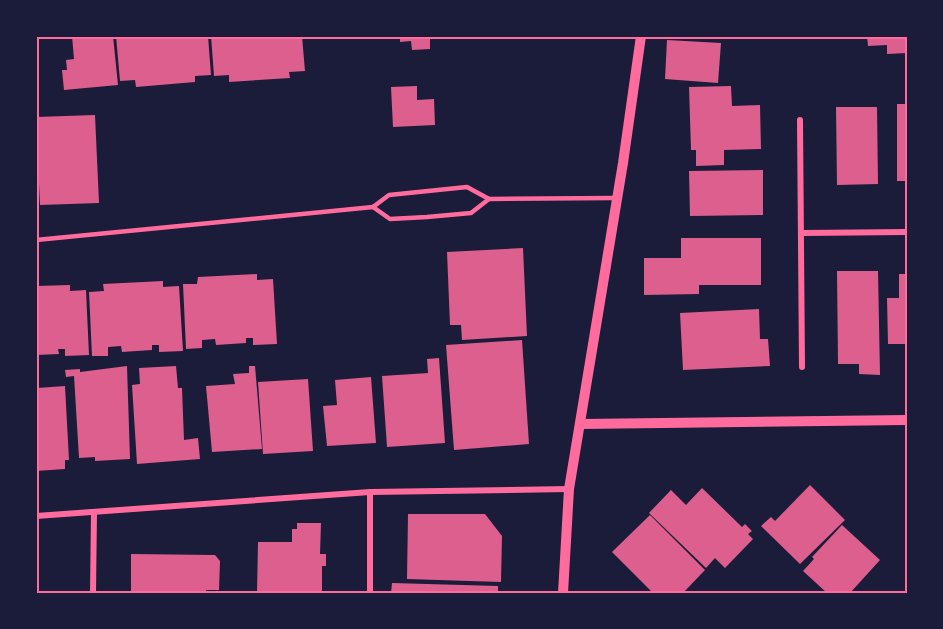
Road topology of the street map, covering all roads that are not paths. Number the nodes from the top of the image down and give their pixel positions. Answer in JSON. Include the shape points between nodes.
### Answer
{"nodes":[{"id":1,"x":641,"y":36,"type":"edge"},
{"id":2,"x":800,"y":120,"type":"dead end"},
{"id":3,"x":617,"y":198,"type":"junction"},
{"id":4,"x":489,"y":199,"type":"junction"},
{"id":5,"x":373,"y":207,"type":"junction"},
{"id":6,"x":907,"y":232,"type":"edge"},
{"id":7,"x":802,"y":233,"type":"junction"},
{"id":8,"x":36,"y":240,"type":"edge"},
{"id":9,"x":802,"y":367,"type":"dead end"},
{"id":10,"x":907,"y":420,"type":"edge"},
{"id":11,"x":580,"y":424,"type":"junction"},
{"id":12,"x":569,"y":489,"type":"junction"},
{"id":13,"x":370,"y":492,"type":"junction"},
{"id":14,"x":94,"y":512,"type":"junction"},
{"id":15,"x":36,"y":516,"type":"edge"},
{"id":16,"x":93,"y":593,"type":"edge"},
{"id":17,"x":370,"y":593,"type":"edge"},
{"id":18,"x":563,"y":593,"type":"edge"}],
"edges":[{"from":1,"to":3,"type":"street"},
{"from":2,"to":7,"type":"street"},
{"from":3,"to":4,"type":"lane"},
{"from":3,"to":11,"type":"street"},
{"from":4,"to":5,"type":"lane","via":[[467,188],[389,195]]},
{"from":4,"to":5,"type":"lane","via":[[471,213],[427,217],[390,219]]},
{"from":5,"to":8,"type":"lane"},
{"from":6,"to":7,"type":"street"},
{"from":7,"to":9,"type":"street"},
{"from":10,"to":11,"type":"street"},
{"from":11,"to":12,"type":"street"},
{"from":12,"to":13,"type":"street"},
{"from":12,"to":18,"type":"street"},
{"from":13,"to":14,"type":"street"},
{"from":13,"to":17,"type":"street"},
{"from":14,"to":15,"type":"street"},
{"from":14,"to":16,"type":"street"}]}
